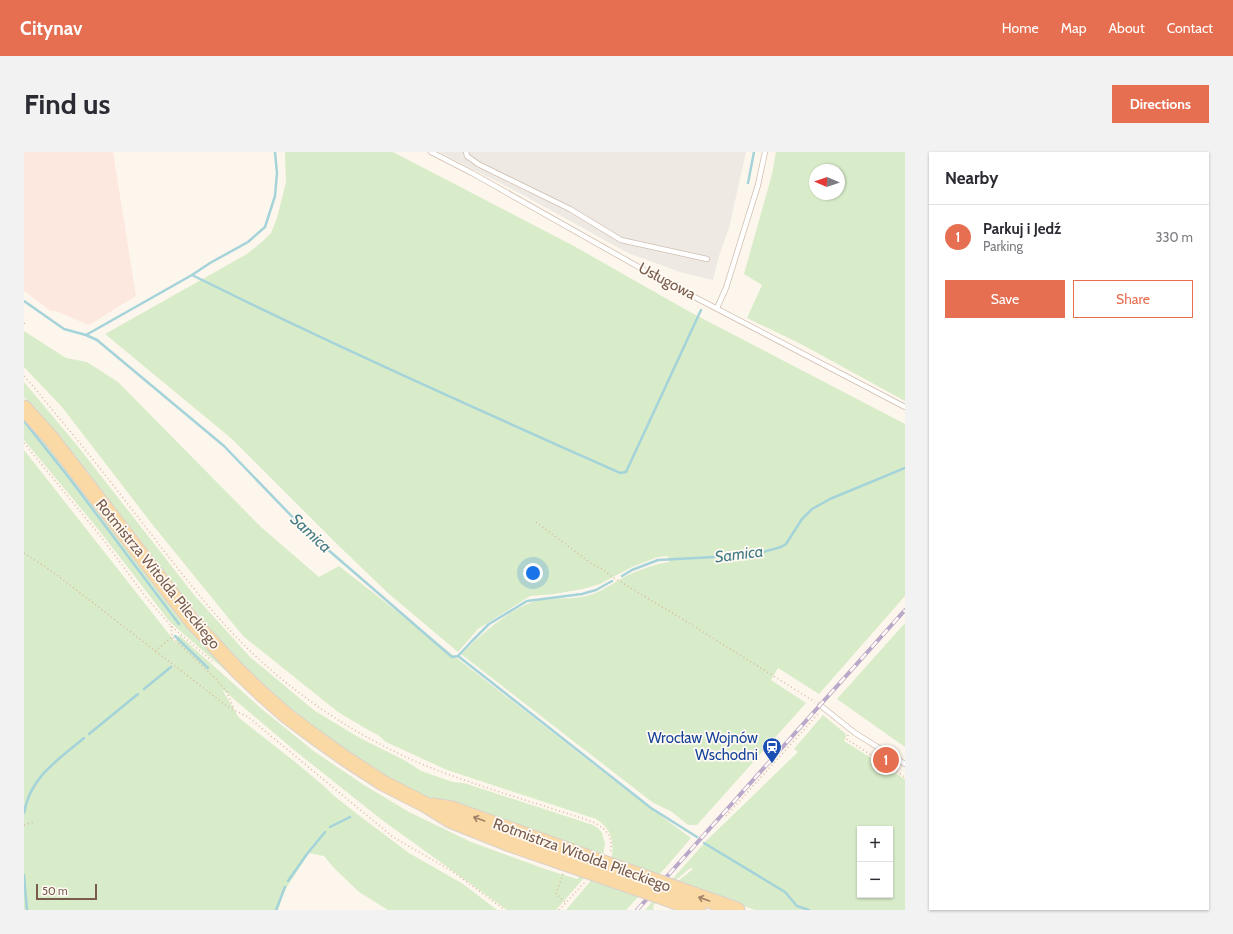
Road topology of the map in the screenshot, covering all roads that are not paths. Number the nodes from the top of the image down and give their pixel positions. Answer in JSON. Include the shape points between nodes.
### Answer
{"nodes":[{"id":1,"x":431,"y":152,"type":"edge"},
{"id":2,"x":466,"y":152,"type":"edge"},
{"id":3,"x":765,"y":152,"type":"edge"},
{"id":4,"x":707,"y":259,"type":"dead end"},
{"id":5,"x":717,"y":308,"type":"junction"},
{"id":6,"x":905,"y":407,"type":"edge"},
{"id":7,"x":24,"y":408,"type":"edge"},
{"id":8,"x":820,"y":705,"type":"road end"},
{"id":9,"x":905,"y":764,"type":"edge"},
{"id":10,"x":668,"y":892,"type":"junction"},
{"id":11,"x":698,"y":910,"type":"edge"},
{"id":12,"x":737,"y":910,"type":"edge"}],
"edges":[{"from":1,"to":5,"type":"lane","name":"Usługowa"},
{"from":2,"to":4,"type":"lane","via":[[467,156],[478,164],[570,209],[622,240]]},
{"from":3,"to":5,"type":"lane","via":[[758,185],[726,288]]},
{"from":5,"to":6,"type":"lane","name":"Usługowa"},
{"from":7,"to":10,"type":"main road","name":"Rotmistrza Witolda Pileckiego","bridge":true,"via":[[51,438],[192,621],[262,694],[315,737],[383,783],[450,820],[510,844]]},
{"from":8,"to":9,"type":"lane","via":[[856,733]]},
{"from":10,"to":11,"type":"main road","name":"Rotmistrza Witolda Pileckiego"},
{"from":12,"to":10,"type":"main road","name":"Rotmistrza Witolda Pileckiego","one_way":true}]}
